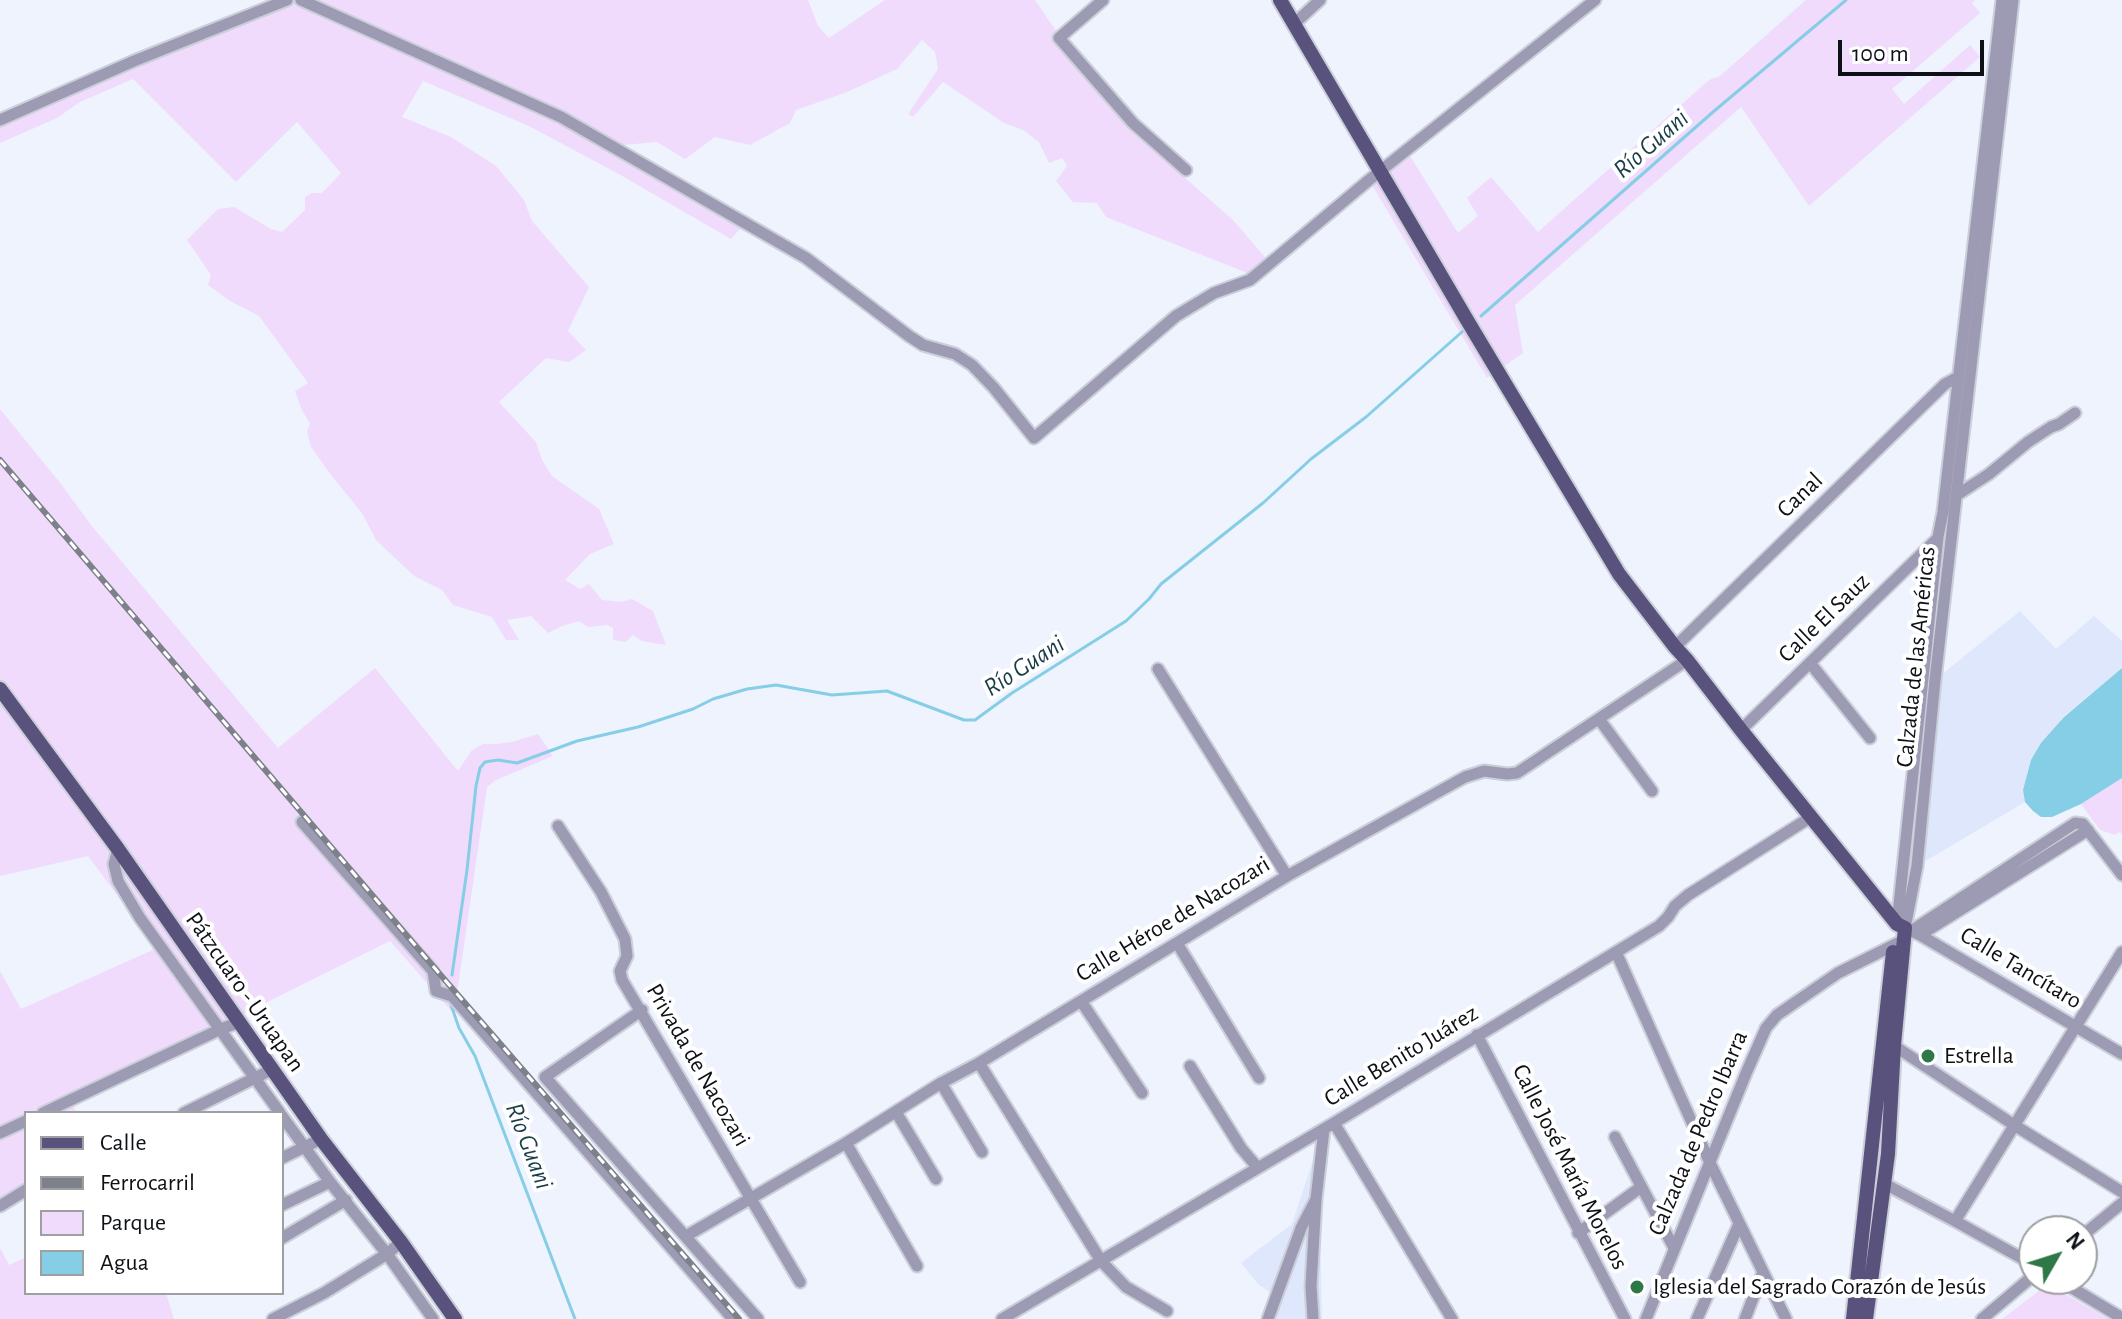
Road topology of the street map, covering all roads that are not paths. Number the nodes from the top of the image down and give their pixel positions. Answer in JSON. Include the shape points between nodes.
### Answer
{"nodes":[{"id":1,"x":287,"y":0,"type":"edge"},
{"id":2,"x":301,"y":0,"type":"edge"},
{"id":3,"x":1103,"y":0,"type":"edge"},
{"id":4,"x":1280,"y":0,"type":"edge"},
{"id":5,"x":1320,"y":0,"type":"edge"},
{"id":6,"x":1595,"y":0,"type":"edge"},
{"id":7,"x":2002,"y":0,"type":"edge"},
{"id":8,"x":2013,"y":0,"type":"edge"},
{"id":9,"x":1294,"y":24,"type":"junction"},
{"id":10,"x":2005,"y":27,"type":"junction"},
{"id":11,"x":0,"y":120,"type":"edge"},
{"id":12,"x":1186,"y":170,"type":"dead end"},
{"id":13,"x":1380,"y":172,"type":"junction"},
{"id":14,"x":1976,"y":267,"type":"junction"},
{"id":15,"x":1958,"y":377,"type":"junction"},
{"id":16,"x":2075,"y":413,"type":"dead end"},
{"id":17,"x":1957,"y":495,"type":"junction"},
{"id":18,"x":1938,"y":537,"type":"junction"},
{"id":19,"x":1951,"y":540,"type":"junction"},
{"id":20,"x":1675,"y":647,"type":"junction"},
{"id":21,"x":1687,"y":660,"type":"junction"},
{"id":22,"x":1810,"y":663,"type":"junction"},
{"id":23,"x":1158,"y":669,"type":"dead end"},
{"id":24,"x":0,"y":689,"type":"edge"},
{"id":25,"x":1599,"y":719,"type":"junction"},
{"id":26,"x":1741,"y":730,"type":"junction"},
{"id":27,"x":1870,"y":738,"type":"dead end"},
{"id":28,"x":1652,"y":791,"type":"dead end"},
{"id":29,"x":1811,"y":817,"type":"junction"},
{"id":30,"x":302,"y":822,"type":"dead end"},
{"id":31,"x":558,"y":826,"type":"dead end"},
{"id":32,"x":118,"y":849,"type":"junction"},
{"id":33,"x":2122,"y":875,"type":"edge"},
{"id":34,"x":1287,"y":876,"type":"junction"},
{"id":35,"x":1905,"y":934,"type":"junction"},
{"id":36,"x":1177,"y":943,"type":"junction"},
{"id":37,"x":1616,"y":952,"type":"junction"},
{"id":38,"x":2122,"y":952,"type":"edge"},
{"id":39,"x":1081,"y":1001,"type":"junction"},
{"id":40,"x":642,"y":1010,"type":"junction"},
{"id":41,"x":240,"y":1022,"type":"junction"},
{"id":42,"x":2076,"y":1026,"type":"junction"},
{"id":43,"x":221,"y":1029,"type":"junction"},
{"id":44,"x":1477,"y":1035,"type":"junction"},
{"id":45,"x":1888,"y":1042,"type":"junction"},
{"id":46,"x":2122,"y":1054,"type":"edge"},
{"id":47,"x":979,"y":1063,"type":"junction"},
{"id":48,"x":1190,"y":1066,"type":"dead end"},
{"id":49,"x":273,"y":1069,"type":"junction"},
{"id":50,"x":255,"y":1078,"type":"junction"},
{"id":51,"x":1259,"y":1078,"type":"dead end"},
{"id":52,"x":941,"y":1083,"type":"junction"},
{"id":53,"x":1142,"y":1093,"type":"dead end"},
{"id":54,"x":47,"y":1111,"type":"edge"},
{"id":55,"x":188,"y":1111,"type":"edge"},
{"id":56,"x":279,"y":1111,"type":"edge"},
{"id":57,"x":896,"y":1112,"type":"junction"},
{"id":58,"x":284,"y":1118,"type":"edge"},
{"id":59,"x":24,"y":1122,"type":"edge"},
{"id":60,"x":2014,"y":1125,"type":"junction"},
{"id":61,"x":1329,"y":1126,"type":"junction"},
{"id":62,"x":0,"y":1133,"type":"edge"},
{"id":63,"x":1615,"y":1137,"type":"dead end"},
{"id":64,"x":321,"y":1139,"type":"junction"},
{"id":65,"x":846,"y":1143,"type":"junction"},
{"id":66,"x":305,"y":1147,"type":"junction"},
{"id":67,"x":1871,"y":1150,"type":"junction"},
{"id":68,"x":982,"y":1152,"type":"dead end"},
{"id":69,"x":1888,"y":1154,"type":"junction"},
{"id":70,"x":284,"y":1157,"type":"edge"},
{"id":71,"x":1710,"y":1163,"type":"junction"},
{"id":72,"x":1258,"y":1168,"type":"junction"},
{"id":73,"x":936,"y":1179,"type":"dead end"},
{"id":74,"x":330,"y":1182,"type":"junction"},
{"id":75,"x":1883,"y":1183,"type":"junction"},
{"id":76,"x":1641,"y":1187,"type":"junction"},
{"id":77,"x":24,"y":1191,"type":"edge"},
{"id":78,"x":2122,"y":1192,"type":"edge"},
{"id":79,"x":750,"y":1198,"type":"junction"},
{"id":80,"x":1316,"y":1199,"type":"junction"},
{"id":81,"x":346,"y":1200,"type":"junction"},
{"id":82,"x":2122,"y":1203,"type":"edge"},
{"id":83,"x":284,"y":1204,"type":"edge"},
{"id":84,"x":0,"y":1206,"type":"edge"},
{"id":85,"x":1955,"y":1221,"type":"junction"},
{"id":86,"x":2098,"y":1223,"type":"edge"},
{"id":87,"x":1739,"y":1224,"type":"junction"},
{"id":88,"x":1578,"y":1233,"type":"junction"},
{"id":89,"x":686,"y":1236,"type":"junction"},
{"id":90,"x":284,"y":1237,"type":"edge"},
{"id":91,"x":401,"y":1242,"type":"junction"},
{"id":92,"x":1674,"y":1248,"type":"junction"},
{"id":93,"x":387,"y":1254,"type":"junction"},
{"id":94,"x":2018,"y":1256,"type":"edge"},
{"id":95,"x":1101,"y":1261,"type":"junction"},
{"id":96,"x":917,"y":1266,"type":"dead end"},
{"id":97,"x":1763,"y":1272,"type":"junction"},
{"id":98,"x":800,"y":1282,"type":"dead end"},
{"id":99,"x":2018,"y":1289,"type":"edge"},
{"id":100,"x":2084,"y":1295,"type":"edge"},
{"id":101,"x":1167,"y":1311,"type":"dead end"},
{"id":102,"x":1858,"y":1318,"type":"edge"},
{"id":103,"x":2122,"y":1318,"type":"edge"},
{"id":104,"x":273,"y":1319,"type":"edge"},
{"id":105,"x":433,"y":1319,"type":"edge"},
{"id":106,"x":455,"y":1319,"type":"edge"},
{"id":107,"x":733,"y":1319,"type":"edge"},
{"id":108,"x":758,"y":1319,"type":"edge"},
{"id":109,"x":1002,"y":1319,"type":"edge"},
{"id":110,"x":1268,"y":1319,"type":"edge"},
{"id":111,"x":1313,"y":1319,"type":"edge"},
{"id":112,"x":1452,"y":1319,"type":"edge"},
{"id":113,"x":1625,"y":1319,"type":"edge"},
{"id":114,"x":1646,"y":1319,"type":"edge"},
{"id":115,"x":1697,"y":1319,"type":"edge"},
{"id":116,"x":1745,"y":1319,"type":"edge"},
{"id":117,"x":1786,"y":1319,"type":"edge"},
{"id":118,"x":1982,"y":1319,"type":"edge"}],
"edges":[{"from":1,"to":11,"type":"street"},
{"from":2,"to":13,"type":"street","via":[[561,117],[806,258],[909,336],[972,365],[1034,438],[1176,316],[1214,293],[1250,280]]},
{"from":3,"to":12,"type":"street","via":[[1059,38],[1133,123]]},
{"from":4,"to":9,"type":"main road"},
{"from":5,"to":9,"type":"street"},
{"from":6,"to":13,"type":"street"},
{"from":7,"to":10,"type":"street","name":"Calzada de las Américas"},
{"from":8,"to":10,"type":"street","name":"Calzada de las Américas"},
{"from":9,"to":13,"type":"main road"},
{"from":10,"to":14,"type":"street","name":"Calzada de las Américas"},
{"from":13,"to":20,"type":"main road","via":[[1619,574]]},
{"from":14,"to":15,"type":"street","name":"Calzada de las Américas"},
{"from":14,"to":17,"type":"street","name":"Calzada de las Américas"},
{"from":15,"to":18,"type":"street","name":"Calzada de las Américas"},
{"from":15,"to":20,"type":"street","name":"Canal"},
{"from":16,"to":17,"type":"street"},
{"from":17,"to":19,"type":"street","name":"Calzada de las Américas"},
{"from":18,"to":19,"type":"street"},
{"from":18,"to":22,"type":"street","name":"Calle El Sauz"},
{"from":18,"to":35,"type":"street","name":"Calzada de las Américas"},
{"from":19,"to":35,"type":"street","name":"Calzada de las Américas","via":[[1917,866]]},
{"from":20,"to":21,"type":"main road"},
{"from":21,"to":25,"type":"street","name":"Calle Héroe de Nacozari"},
{"from":21,"to":26,"type":"main road"},
{"from":22,"to":26,"type":"street","name":"Calle El Sauz"},
{"from":22,"to":27,"type":"street"},
{"from":23,"to":34,"type":"street"},
{"from":24,"to":32,"type":"main road","name":"Pátzcuaro - Uruapan"},
{"from":25,"to":28,"type":"street"},
{"from":25,"to":34,"type":"street","name":"Calle Héroe de Nacozari","via":[[1517,773],[1484,771],[1465,777]]},
{"from":26,"to":29,"type":"main road"},
{"from":29,"to":35,"type":"main road"},
{"from":29,"to":37,"type":"street","name":"Calle Benito Juárez","via":[[1688,895],[1659,926]]},
{"from":30,"to":107,"type":"street","via":[[433,971],[436,991],[446,994]]},
{"from":31,"to":40,"type":"street","name":"Privada de Nacozari","via":[[625,939],[622,980]]},
{"from":32,"to":41,"type":"main road","name":"Pátzcuaro - Uruapan"},
{"from":32,"to":43,"type":"street","via":[[118,881]]},
{"from":33,"to":35,"type":"street","name":"Calzada de Pedro Ibarra","via":[[2083,824],[2075,823],[1991,885]]},
{"from":34,"to":36,"type":"street","name":"Calle Héroe de Nacozari"},
{"from":35,"to":42,"type":"street","name":"Calle Tancítaro"},
{"from":35,"to":45,"type":"main road","name":"Calzada de las Américas"},
{"from":35,"to":71,"type":"street","name":"Calzada de Pedro Ibarra","via":[[1777,1015],[1766,1028]]},
{"from":36,"to":39,"type":"street","name":"Calle Héroe de Nacozari"},
{"from":36,"to":51,"type":"street"},
{"from":37,"to":44,"type":"street","name":"Calle Benito Juárez"},
{"from":37,"to":71,"type":"street"},
{"from":38,"to":42,"type":"street"},
{"from":39,"to":47,"type":"street","name":"Calle Héroe de Nacozari"},
{"from":39,"to":53,"type":"street"},
{"from":40,"to":79,"type":"street","name":"Privada de Nacozari"},
{"from":40,"to":89,"type":"street","via":[[545,1077]]},
{"from":41,"to":43,"type":"street"},
{"from":41,"to":49,"type":"main road","name":"Pátzcuaro - Uruapan"},
{"from":42,"to":46,"type":"street","name":"Calle Tancítaro"},
{"from":42,"to":60,"type":"street"},
{"from":43,"to":50,"type":"street"},
{"from":43,"to":54,"type":"street"},
{"from":44,"to":61,"type":"street","name":"Calle Benito Juárez"},
{"from":44,"to":88,"type":"street","name":"Calle José María Morelos"},
{"from":45,"to":60,"type":"street"},
{"from":45,"to":67,"type":"main road","name":"Calzada de las Américas"},
{"from":45,"to":69,"type":"main road","name":"Calzada de las Américas"},
{"from":47,"to":52,"type":"street","name":"Calle Héroe de Nacozari"},
{"from":47,"to":95,"type":"street"},
{"from":48,"to":72,"type":"street"},
{"from":49,"to":50,"type":"street"},
{"from":49,"to":64,"type":"main road","name":"Pátzcuaro - Uruapan"},
{"from":50,"to":55,"type":"street"},
{"from":50,"to":56,"type":"street"},
{"from":52,"to":57,"type":"street","name":"Calle Héroe de Nacozari"},
{"from":52,"to":68,"type":"street"},
{"from":57,"to":65,"type":"street","name":"Calle Héroe de Nacozari"},
{"from":57,"to":73,"type":"street"},
{"from":58,"to":66,"type":"street"},
{"from":59,"to":62,"type":"street"},
{"from":60,"to":78,"type":"street"},
{"from":60,"to":85,"type":"street"},
{"from":61,"to":72,"type":"street","name":"Calle Benito Juárez"},
{"from":61,"to":80,"type":"street"},
{"from":61,"to":112,"type":"street"},
{"from":63,"to":76,"type":"street"},
{"from":64,"to":66,"type":"street"},
{"from":64,"to":91,"type":"main road","name":"Pátzcuaro - Uruapan"},
{"from":65,"to":79,"type":"street","name":"Calle Héroe de Nacozari"},
{"from":65,"to":96,"type":"street"},
{"from":66,"to":70,"type":"street"},
{"from":66,"to":74,"type":"street"},
{"from":67,"to":69,"type":"main road"},
{"from":67,"to":102,"type":"main road","name":"Calzada de las Américas"},
{"from":69,"to":75,"type":"main road","name":"Calzada de las Américas"},
{"from":71,"to":87,"type":"street"},
{"from":71,"to":92,"type":"street","name":"Calzada de Pedro Ibarra"},
{"from":72,"to":95,"type":"street","name":"Calle Benito Juárez"},
{"from":74,"to":81,"type":"street"},
{"from":74,"to":83,"type":"street"},
{"from":75,"to":85,"type":"street"},
{"from":75,"to":102,"type":"main road","name":"Calzada de las Américas"},
{"from":76,"to":88,"type":"street"},
{"from":76,"to":92,"type":"street"},
{"from":77,"to":84,"type":"street"},
{"from":79,"to":89,"type":"street","name":"Calle Héroe de Nacozari"},
{"from":79,"to":98,"type":"street","name":"Privada de Nacozari"},
{"from":80,"to":110,"type":"street"},
{"from":80,"to":111,"type":"street"},
{"from":81,"to":90,"type":"street"},
{"from":81,"to":93,"type":"street"},
{"from":82,"to":86,"type":"street"},
{"from":85,"to":94,"type":"street"},
{"from":87,"to":97,"type":"street"},
{"from":87,"to":115,"type":"street"},
{"from":88,"to":113,"type":"street","name":"Calle José María Morelos"},
{"from":89,"to":108,"type":"street"},
{"from":91,"to":93,"type":"street"},
{"from":91,"to":106,"type":"main road","name":"Pátzcuaro - Uruapan"},
{"from":92,"to":114,"type":"street","name":"Calzada de Pedro Ibarra"},
{"from":93,"to":104,"type":"street"},
{"from":93,"to":105,"type":"street"},
{"from":95,"to":101,"type":"street","via":[[1126,1287]]},
{"from":95,"to":109,"type":"street","name":"Calle Benito Juárez"},
{"from":97,"to":116,"type":"street"},
{"from":97,"to":117,"type":"street"},
{"from":99,"to":118,"type":"street"},
{"from":100,"to":103,"type":"street"}]}
